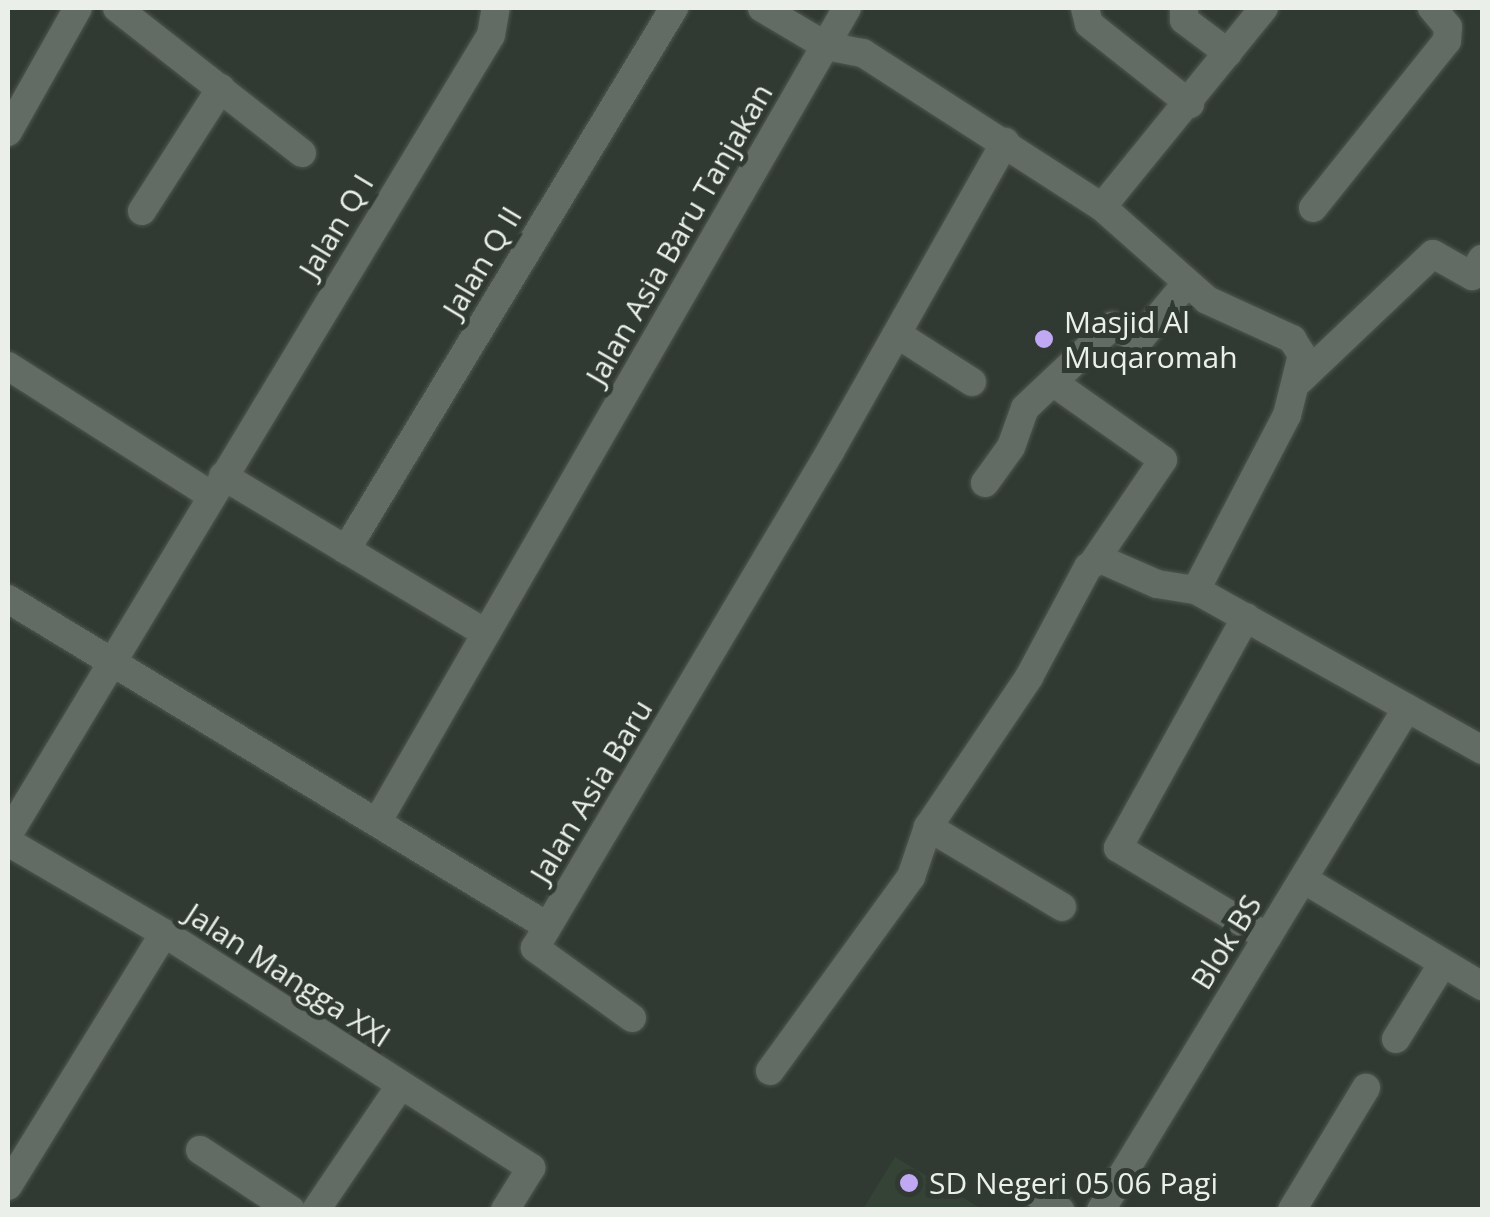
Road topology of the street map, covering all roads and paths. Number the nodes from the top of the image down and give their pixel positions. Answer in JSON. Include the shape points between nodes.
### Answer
{"nodes":[{"id":1,"x":78,"y":8,"type":"edge"},
{"id":2,"x":117,"y":8,"type":"edge"},
{"id":3,"x":496,"y":8,"type":"edge"},
{"id":4,"x":674,"y":8,"type":"edge"},
{"id":5,"x":762,"y":8,"type":"edge"},
{"id":6,"x":847,"y":8,"type":"edge"},
{"id":7,"x":1085,"y":8,"type":"edge"},
{"id":8,"x":1184,"y":8,"type":"edge"},
{"id":9,"x":1264,"y":8,"type":"edge"},
{"id":10,"x":1432,"y":8,"type":"edge"},
{"id":11,"x":826,"y":46,"type":"junction"},
{"id":12,"x":1228,"y":53,"type":"junction"},
{"id":13,"x":221,"y":88,"type":"junction"},
{"id":14,"x":1190,"y":104,"type":"junction"},
{"id":15,"x":8,"y":132,"type":"edge"},
{"id":16,"x":1005,"y":142,"type":"junction"},
{"id":17,"x":302,"y":153,"type":"dead end"},
{"id":18,"x":1102,"y":207,"type":"junction"},
{"id":19,"x":1313,"y":208,"type":"dead end"},
{"id":20,"x":142,"y":211,"type":"dead end"},
{"id":21,"x":1479,"y":274,"type":"edge"},
{"id":22,"x":1186,"y":284,"type":"junction"},
{"id":23,"x":897,"y":334,"type":"junction"},
{"id":24,"x":8,"y":366,"type":"edge"},
{"id":25,"x":1300,"y":380,"type":"junction"},
{"id":26,"x":972,"y":382,"type":"dead end"},
{"id":27,"x":1054,"y":383,"type":"junction"},
{"id":28,"x":985,"y":483,"type":"dead end"},
{"id":29,"x":216,"y":485,"type":"junction"},
{"id":30,"x":346,"y":550,"type":"junction"},
{"id":31,"x":1093,"y":563,"type":"junction"},
{"id":32,"x":1196,"y":590,"type":"junction"},
{"id":33,"x":8,"y":599,"type":"edge"},
{"id":34,"x":1246,"y":617,"type":"junction"},
{"id":35,"x":485,"y":634,"type":"junction"},
{"id":36,"x":113,"y":661,"type":"junction"},
{"id":37,"x":1407,"y":708,"type":"junction"},
{"id":38,"x":1482,"y":750,"type":"edge"},
{"id":39,"x":378,"y":819,"type":"junction"},
{"id":40,"x":928,"y":827,"type":"junction"},
{"id":41,"x":8,"y":839,"type":"edge"},
{"id":42,"x":1302,"y":880,"type":"junction"},
{"id":43,"x":1062,"y":907,"type":"dead end"},
{"id":44,"x":547,"y":926,"type":"junction"},
{"id":45,"x":164,"y":933,"type":"junction"},
{"id":46,"x":1267,"y":937,"type":"junction"},
{"id":47,"x":1443,"y":962,"type":"junction"},
{"id":48,"x":1482,"y":986,"type":"edge"},
{"id":49,"x":632,"y":1018,"type":"dead end"},
{"id":50,"x":1396,"y":1039,"type":"dead end"},
{"id":51,"x":770,"y":1071,"type":"dead end"},
{"id":52,"x":400,"y":1086,"type":"junction"},
{"id":53,"x":1366,"y":1088,"type":"dead end"},
{"id":54,"x":200,"y":1150,"type":"dead end"},
{"id":55,"x":8,"y":1186,"type":"edge"},
{"id":56,"x":1034,"y":1192,"type":"dead end"},
{"id":57,"x":291,"y":1210,"type":"edge"},
{"id":58,"x":316,"y":1210,"type":"edge"},
{"id":59,"x":505,"y":1210,"type":"edge"},
{"id":60,"x":1060,"y":1210,"type":"edge"},
{"id":61,"x":1101,"y":1210,"type":"edge"},
{"id":62,"x":1292,"y":1210,"type":"edge"}],
"edges":[{"from":1,"to":15,"type":"street"},
{"from":2,"to":13,"type":"street"},
{"from":3,"to":29,"type":"street","name":"Jalan Q I","via":[[490,35]]},
{"from":4,"to":30,"type":"street","name":"Jalan Q II"},
{"from":5,"to":11,"type":"street"},
{"from":6,"to":11,"type":"street","name":"Jalan Asia Baru Tanjakan"},
{"from":7,"to":14,"type":"street","via":[[1088,24]]},
{"from":8,"to":12,"type":"street","via":[[1184,20]]},
{"from":9,"to":12,"type":"street"},
{"from":10,"to":19,"type":"street","via":[[1448,27],[1448,41]]},
{"from":11,"to":16,"type":"street","via":[[864,53]]},
{"from":11,"to":35,"type":"street","name":"Jalan Asia Baru Tanjakan"},
{"from":12,"to":14,"type":"street"},
{"from":13,"to":17,"type":"street"},
{"from":13,"to":20,"type":"street"},
{"from":14,"to":18,"type":"street"},
{"from":16,"to":18,"type":"street"},
{"from":16,"to":23,"type":"street","name":"Jalan Asia Baru"},
{"from":18,"to":22,"type":"street"},
{"from":21,"to":25,"type":"street","via":[[1432,254]]},
{"from":22,"to":25,"type":"street","via":[[1292,338],[1302,355]]},
{"from":22,"to":27,"type":"street","via":[[1140,339],[1112,326]]},
{"from":23,"to":26,"type":"street"},
{"from":23,"to":44,"type":"street","name":"Jalan Asia Baru"},
{"from":24,"to":29,"type":"street"},
{"from":25,"to":32,"type":"street"},
{"from":27,"to":28,"type":"street","via":[[1025,408],[1010,447]]},
{"from":27,"to":31,"type":"street","via":[[1163,460]]},
{"from":29,"to":30,"type":"street"},
{"from":29,"to":36,"type":"street"},
{"from":30,"to":35,"type":"street"},
{"from":31,"to":32,"type":"street","via":[[1100,559],[1169,588]]},
{"from":31,"to":40,"type":"street","via":[[1029,677]]},
{"from":32,"to":34,"type":"street"},
{"from":33,"to":36,"type":"street","name":"Jalan Asia Baru"},
{"from":34,"to":37,"type":"street"},
{"from":34,"to":46,"type":"street","via":[[1118,848]]},
{"from":35,"to":39,"type":"street","name":"Jalan Asia Baru Tanjakan"},
{"from":36,"to":39,"type":"street","name":"Jalan Asia Baru"},
{"from":36,"to":41,"type":"street"},
{"from":37,"to":38,"type":"street"},
{"from":37,"to":42,"type":"street","name":"Blok BS"},
{"from":39,"to":44,"type":"street","name":"Jalan Asia Baru"},
{"from":40,"to":43,"type":"street"},
{"from":40,"to":51,"type":"street","via":[[911,877]]},
{"from":41,"to":45,"type":"street","name":"Jalan Mangga XXI"},
{"from":42,"to":46,"type":"street","name":"Blok BS"},
{"from":42,"to":47,"type":"street"},
{"from":44,"to":49,"type":"street","via":[[538,952]]},
{"from":45,"to":52,"type":"street","name":"Jalan Mangga XXI"},
{"from":45,"to":55,"type":"street"},
{"from":46,"to":61,"type":"street","name":"Blok BS"},
{"from":47,"to":48,"type":"street"},
{"from":47,"to":50,"type":"street"},
{"from":52,"to":58,"type":"street"},
{"from":52,"to":59,"type":"street","name":"Jalan Mangga XXI","via":[[530,1168]]},
{"from":53,"to":62,"type":"street"},
{"from":54,"to":57,"type":"street"},
{"from":56,"to":60,"type":"street"}]}
